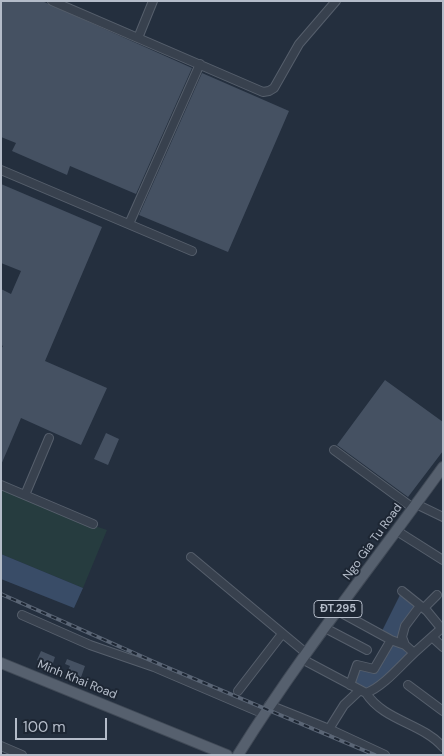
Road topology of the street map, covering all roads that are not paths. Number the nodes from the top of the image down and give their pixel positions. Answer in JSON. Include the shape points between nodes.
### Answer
{"nodes":[{"id":1,"x":52,"y":1,"type":"edge"},
{"id":2,"x":153,"y":1,"type":"edge"},
{"id":3,"x":336,"y":1,"type":"edge"},
{"id":4,"x":138,"y":38,"type":"junction"},
{"id":5,"x":200,"y":64,"type":"junction"},
{"id":6,"x":1,"y":170,"type":"edge"},
{"id":7,"x":129,"y":224,"type":"junction"},
{"id":8,"x":192,"y":251,"type":"dead end"},
{"id":9,"x":49,"y":438,"type":"dead end"},
{"id":10,"x":334,"y":450,"type":"dead end"},
{"id":11,"x":443,"y":467,"type":"edge"},
{"id":12,"x":1,"y":485,"type":"edge"},
{"id":13,"x":25,"y":494,"type":"junction"},
{"id":14,"x":415,"y":506,"type":"junction"},
{"id":15,"x":443,"y":516,"type":"edge"},
{"id":16,"x":93,"y":524,"type":"dead end"},
{"id":17,"x":397,"y":531,"type":"junction"},
{"id":18,"x":191,"y":557,"type":"dead end"},
{"id":19,"x":443,"y":560,"type":"edge"},
{"id":20,"x":402,"y":591,"type":"dead end"},
{"id":21,"x":437,"y":595,"type":"dead end"},
{"id":22,"x":422,"y":607,"type":"junction"},
{"id":23,"x":338,"y":611,"type":"junction"},
{"id":24,"x":22,"y":615,"type":"dead end"},
{"id":25,"x":325,"y":628,"type":"junction"},
{"id":26,"x":442,"y":628,"type":"edge"},
{"id":27,"x":282,"y":634,"type":"junction"},
{"id":28,"x":432,"y":636,"type":"junction"},
{"id":29,"x":391,"y":640,"type":"junction"},
{"id":30,"x":405,"y":645,"type":"junction"},
{"id":31,"x":443,"y":647,"type":"edge"},
{"id":32,"x":367,"y":650,"type":"dead end"},
{"id":33,"x":414,"y":652,"type":"junction"},
{"id":34,"x":304,"y":656,"type":"junction"},
{"id":35,"x":1,"y":663,"type":"edge"},
{"id":36,"x":350,"y":685,"type":"junction"},
{"id":37,"x":408,"y":685,"type":"dead end"},
{"id":38,"x":238,"y":691,"type":"dead end"},
{"id":39,"x":363,"y":691,"type":"junction"},
{"id":40,"x":266,"y":709,"type":"junction"},
{"id":41,"x":443,"y":711,"type":"edge"},
{"id":42,"x":329,"y":729,"type":"junction"},
{"id":43,"x":1,"y":746,"type":"edge"},
{"id":44,"x":443,"y":747,"type":"edge"},
{"id":45,"x":22,"y":755,"type":"edge"},
{"id":46,"x":227,"y":755,"type":"edge"},
{"id":47,"x":238,"y":755,"type":"edge"},
{"id":48,"x":386,"y":755,"type":"edge"}],
"edges":[{"from":1,"to":4,"type":"street"},
{"from":2,"to":4,"type":"street"},
{"from":3,"to":5,"type":"street","via":[[299,44],[274,88],[269,91],[263,92]]},
{"from":4,"to":5,"type":"street"},
{"from":5,"to":7,"type":"street"},
{"from":6,"to":7,"type":"street"},
{"from":7,"to":8,"type":"street"},
{"from":9,"to":13,"type":"street"},
{"from":10,"to":14,"type":"street"},
{"from":11,"to":14,"type":"main road","name":"Ngo Gia Tu Road","number":"ĐT.295"},
{"from":12,"to":13,"type":"street"},
{"from":13,"to":16,"type":"street"},
{"from":14,"to":15,"type":"street"},
{"from":14,"to":17,"type":"main road","name":"Ngo Gia Tu Road","number":"ĐT.295"},
{"from":17,"to":19,"type":"street"},
{"from":17,"to":23,"type":"main road","name":"Ngo Gia Tu Road","number":"ĐT.295"},
{"from":18,"to":27,"type":"street"},
{"from":20,"to":22,"type":"street"},
{"from":21,"to":22,"type":"street"},
{"from":22,"to":26,"type":"street"},
{"from":22,"to":30,"type":"street","via":[[406,626],[402,637]]},
{"from":23,"to":25,"type":"main road","name":"Ngo Gia Tu Road","number":"ĐT.295"},
{"from":23,"to":29,"type":"street"},
{"from":24,"to":40,"type":"street","via":[[90,645]]},
{"from":25,"to":32,"type":"street"},
{"from":25,"to":34,"type":"main road","name":"Ngo Gia Tu Road","number":"ĐT.295"},
{"from":26,"to":28,"type":"street"},
{"from":27,"to":34,"type":"street"},
{"from":27,"to":38,"type":"street"},
{"from":28,"to":31,"type":"street"},
{"from":28,"to":33,"type":"street"},
{"from":29,"to":30,"type":"street"},
{"from":29,"to":36,"type":"street","via":[[374,669],[357,666]]},
{"from":30,"to":33,"type":"street"},
{"from":33,"to":39,"type":"street","via":[[372,690]]},
{"from":34,"to":36,"type":"street"},
{"from":34,"to":40,"type":"main road","name":"Ngo Gia Tu Road","number":"ĐT.295"},
{"from":35,"to":46,"type":"main road","name":"Minh Khai Road"},
{"from":36,"to":39,"type":"street"},
{"from":37,"to":41,"type":"street"},
{"from":39,"to":42,"type":"street","via":[[344,705]]},
{"from":39,"to":44,"type":"street","via":[[379,708],[432,736]]},
{"from":40,"to":42,"type":"street"},
{"from":40,"to":47,"type":"main road","name":"Ngo Gia Tu Road","number":"ĐT.295"},
{"from":42,"to":48,"type":"street"},
{"from":43,"to":45,"type":"street"}]}
